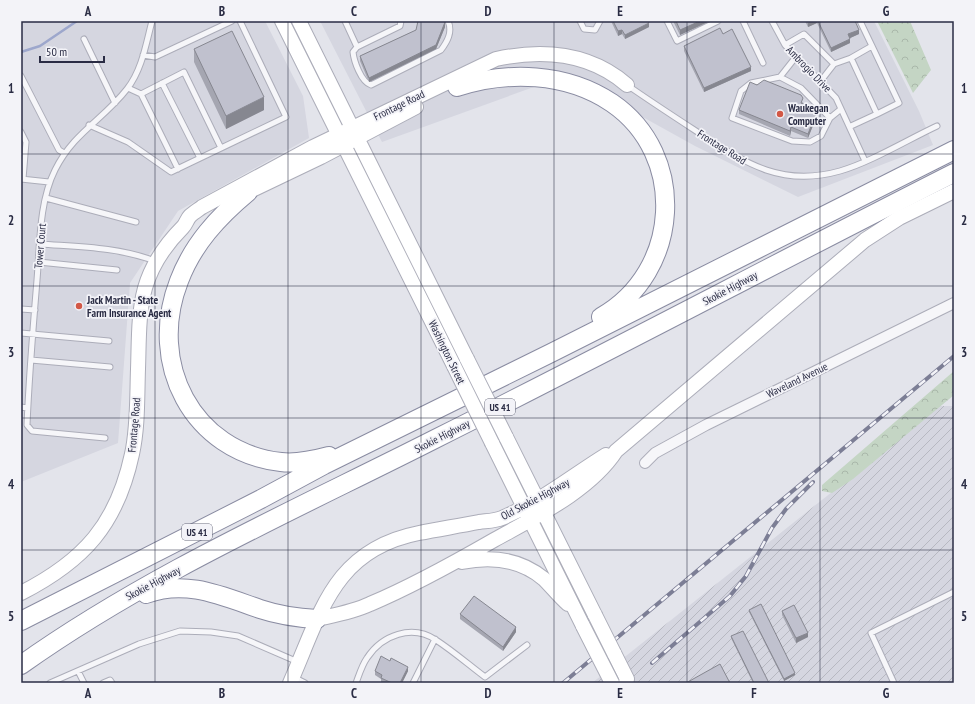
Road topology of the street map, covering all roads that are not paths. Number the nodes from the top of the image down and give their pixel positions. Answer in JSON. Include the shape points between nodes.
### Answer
{"nodes":[{"id":1,"x":152,"y":21,"type":"edge"},
{"id":2,"x":232,"y":21,"type":"edge"},
{"id":3,"x":240,"y":21,"type":"edge"},
{"id":4,"x":282,"y":21,"type":"edge"},
{"id":5,"x":299,"y":21,"type":"edge"},
{"id":6,"x":344,"y":21,"type":"edge"},
{"id":7,"x":401,"y":21,"type":"edge"},
{"id":8,"x":448,"y":21,"type":"edge"},
{"id":9,"x":580,"y":21,"type":"edge"},
{"id":10,"x":600,"y":21,"type":"edge"},
{"id":11,"x":667,"y":21,"type":"edge"},
{"id":12,"x":718,"y":21,"type":"edge"},
{"id":13,"x":743,"y":21,"type":"edge"},
{"id":14,"x":772,"y":21,"type":"edge"},
{"id":15,"x":860,"y":21,"type":"edge"},
{"id":16,"x":84,"y":39,"type":"dead end"},
{"id":17,"x":785,"y":45,"type":"junction"},
{"id":18,"x":872,"y":46,"type":"junction"},
{"id":19,"x":357,"y":47,"type":"junction"},
{"id":20,"x":143,"y":55,"type":"junction"},
{"id":21,"x":795,"y":58,"type":"junction"},
{"id":22,"x":851,"y":58,"type":"junction"},
{"id":23,"x":763,"y":63,"type":"dead end"},
{"id":24,"x":834,"y":64,"type":"junction"},
{"id":25,"x":21,"y":76,"type":"edge"},
{"id":26,"x":780,"y":76,"type":"junction"},
{"id":27,"x":820,"y":82,"type":"junction"},
{"id":28,"x":162,"y":83,"type":"junction"},
{"id":29,"x":628,"y":85,"type":"junction"},
{"id":30,"x":457,"y":87,"type":"junction"},
{"id":31,"x":128,"y":88,"type":"junction"},
{"id":32,"x":141,"y":94,"type":"junction"},
{"id":33,"x":115,"y":103,"type":"junction"},
{"id":34,"x":841,"y":109,"type":"junction"},
{"id":35,"x":877,"y":114,"type":"junction"},
{"id":36,"x":830,"y":118,"type":"junction"},
{"id":37,"x":89,"y":125,"type":"junction"},
{"id":38,"x":850,"y":126,"type":"junction"},
{"id":39,"x":936,"y":126,"type":"dead end"},
{"id":40,"x":21,"y":132,"type":"edge"},
{"id":41,"x":355,"y":133,"type":"junction"},
{"id":42,"x":341,"y":140,"type":"junction"},
{"id":43,"x":221,"y":148,"type":"junction"},
{"id":44,"x":954,"y":150,"type":"edge"},
{"id":45,"x":64,"y":153,"type":"junction"},
{"id":46,"x":200,"y":158,"type":"junction"},
{"id":47,"x":865,"y":161,"type":"junction"},
{"id":48,"x":178,"y":169,"type":"junction"},
{"id":49,"x":954,"y":173,"type":"edge"},
{"id":50,"x":22,"y":179,"type":"edge"},
{"id":51,"x":49,"y":182,"type":"junction"},
{"id":52,"x":954,"y":191,"type":"edge"},
{"id":53,"x":248,"y":192,"type":"junction"},
{"id":54,"x":46,"y":198,"type":"junction"},
{"id":55,"x":136,"y":222,"type":"dead end"},
{"id":56,"x":185,"y":225,"type":"junction"},
{"id":57,"x":40,"y":244,"type":"junction"},
{"id":58,"x":39,"y":262,"type":"junction"},
{"id":59,"x":156,"y":262,"type":"junction"},
{"id":60,"x":117,"y":270,"type":"dead end"},
{"id":61,"x":954,"y":303,"type":"edge"},
{"id":62,"x":21,"y":309,"type":"edge"},
{"id":63,"x":35,"y":310,"type":"junction"},
{"id":64,"x":21,"y":333,"type":"edge"},
{"id":65,"x":33,"y":334,"type":"junction"},
{"id":66,"x":109,"y":341,"type":"dead end"},
{"id":67,"x":31,"y":360,"type":"junction"},
{"id":68,"x":110,"y":367,"type":"dead end"},
{"id":69,"x":488,"y":383,"type":"junction"},
{"id":70,"x":21,"y":407,"type":"edge"},
{"id":71,"x":28,"y":408,"type":"junction"},
{"id":72,"x":105,"y":438,"type":"dead end"},
{"id":73,"x":372,"y":442,"type":"junction"},
{"id":74,"x":616,"y":452,"type":"junction"},
{"id":75,"x":645,"y":463,"type":"dead end"},
{"id":76,"x":537,"y":499,"type":"junction"},
{"id":77,"x":524,"y":506,"type":"junction"},
{"id":78,"x":544,"y":512,"type":"junction"},
{"id":79,"x":530,"y":520,"type":"junction"},
{"id":80,"x":452,"y":564,"type":"junction"},
{"id":81,"x":954,"y":592,"type":"edge"},
{"id":82,"x":21,"y":593,"type":"edge"},
{"id":83,"x":577,"y":613,"type":"junction"},
{"id":84,"x":317,"y":619,"type":"junction"},
{"id":85,"x":21,"y":621,"type":"edge"},
{"id":86,"x":435,"y":639,"type":"junction"},
{"id":87,"x":527,"y":645,"type":"dead end"},
{"id":88,"x":48,"y":646,"type":"junction"},
{"id":89,"x":299,"y":663,"type":"junction"},
{"id":90,"x":21,"y":665,"type":"edge"},
{"id":91,"x":78,"y":671,"type":"junction"},
{"id":92,"x":625,"y":678,"type":"edge"},
{"id":93,"x":296,"y":681,"type":"edge"},
{"id":94,"x":50,"y":683,"type":"edge"},
{"id":95,"x":84,"y":683,"type":"edge"},
{"id":96,"x":103,"y":683,"type":"edge"},
{"id":97,"x":112,"y":683,"type":"edge"},
{"id":98,"x":356,"y":683,"type":"edge"},
{"id":99,"x":414,"y":683,"type":"edge"},
{"id":100,"x":612,"y":683,"type":"edge"},
{"id":101,"x":894,"y":683,"type":"edge"}],
"edges":[{"from":1,"to":20,"type":"lane","name":"Tower Court"},
{"from":2,"to":20,"type":"lane","via":[[155,57]]},
{"from":3,"to":43,"type":"lane","via":[[286,117]]},
{"from":4,"to":42,"type":"main road","name":"Washington Street"},
{"from":5,"to":41,"type":"main road","name":"Washington Street"},
{"from":6,"to":19,"type":"lane"},
{"from":7,"to":19,"type":"lane","via":[[400,26]]},
{"from":8,"to":19,"type":"lane","via":[[448,40],[441,50],[371,85],[364,81],[353,57]]},
{"from":9,"to":10,"type":"lane","via":[[584,29],[595,30]]},
{"from":11,"to":12,"type":"lane","via":[[677,41]]},
{"from":13,"to":23,"type":"lane"},
{"from":14,"to":17,"type":"lane","name":"Ambrogio Drive"},
{"from":15,"to":18,"type":"lane"},
{"from":16,"to":33,"type":"lane"},
{"from":17,"to":21,"type":"lane","name":"Ambrogio Drive"},
{"from":17,"to":24,"type":"lane","via":[[804,34]]},
{"from":18,"to":22,"type":"lane"},
{"from":18,"to":35,"type":"lane","via":[[899,103]]},
{"from":20,"to":31,"type":"lane","name":"Tower Court"},
{"from":21,"to":26,"type":"lane"},
{"from":21,"to":27,"type":"lane","name":"Ambrogio Drive"},
{"from":22,"to":24,"type":"lane"},
{"from":22,"to":35,"type":"lane"},
{"from":24,"to":27,"type":"lane"},
{"from":25,"to":45,"type":"lane","via":[[59,150]]},
{"from":26,"to":36,"type":"lane","via":[[801,88]]},
{"from":26,"to":36,"type":"lane","via":[[751,83],[741,91],[732,118],[792,141],[810,142],[821,136]]},
{"from":27,"to":34,"type":"lane","name":"Ambrogio Drive","via":[[836,98]]},
{"from":28,"to":32,"type":"lane"},
{"from":28,"to":43,"type":"lane","via":[[184,72]]},
{"from":28,"to":46,"type":"lane"},
{"from":29,"to":30,"type":"main road","name":"Frontage Road","via":[[567,63],[546,61],[517,63],[490,70]]},
{"from":29,"to":41,"type":"main road","name":"Frontage Road","via":[[613,73],[578,59],[517,54],[496,59],[438,87]]},
{"from":29,"to":47,"type":"lane","name":"Frontage Road","via":[[740,160],[775,173],[811,176],[841,171]]},
{"from":30,"to":41,"type":"main road","name":"Frontage Road"},
{"from":30,"to":69,"type":"highway","via":[[476,81],[531,77],[573,84],[597,94],[619,108],[643,135],[659,167],[665,199],[665,224],[660,246],[654,262],[636,290],[612,311]]},
{"from":31,"to":32,"type":"lane"},
{"from":31,"to":33,"type":"lane","name":"Tower Court"},
{"from":32,"to":48,"type":"lane"},
{"from":33,"to":37,"type":"lane","name":"Tower Court"},
{"from":34,"to":36,"type":"lane"},
{"from":34,"to":38,"type":"lane","name":"Ambrogio Drive"},
{"from":35,"to":38,"type":"lane"},
{"from":37,"to":45,"type":"lane","name":"Tower Court"},
{"from":37,"to":48,"type":"lane","via":[[128,142],[171,172]]},
{"from":38,"to":47,"type":"lane","name":"Ambrogio Drive"},
{"from":39,"to":47,"type":"lane","name":"Frontage Road"},
{"from":40,"to":50,"type":"lane","via":[[26,142]]},
{"from":41,"to":42,"type":"main road","name":"Frontage Road"},
{"from":41,"to":76,"type":"main road","name":"Washington Street","bridge":true},
{"from":42,"to":53,"type":"main road","name":"Frontage Road"},
{"from":42,"to":56,"type":"main road","name":"Frontage Road","via":[[202,207],[189,217]]},
{"from":42,"to":77,"type":"main road","name":"Washington Street","bridge":true},
{"from":43,"to":46,"type":"lane"},
{"from":44,"to":69,"type":"highway","name":"Skokie Highway","number":"US 41","via":[[551,354]]},
{"from":45,"to":51,"type":"lane","name":"Tower Court"},
{"from":46,"to":48,"type":"lane"},
{"from":49,"to":88,"type":"highway","name":"Skokie Highway","number":"US 41","via":[[647,332],[211,552],[118,602]]},
{"from":50,"to":51,"type":"lane"},
{"from":51,"to":54,"type":"lane","name":"Tower Court"},
{"from":52,"to":74,"type":"main road","via":[[899,218],[865,240]]},
{"from":53,"to":56,"type":"main road","name":"Frontage Road"},
{"from":53,"to":73,"type":"highway","via":[[207,232],[178,282],[169,330],[170,355],[180,390],[196,416],[214,435],[240,451],[261,458],[283,462],[311,461]]},
{"from":54,"to":55,"type":"lane"},
{"from":54,"to":57,"type":"lane","name":"Tower Court"},
{"from":56,"to":59,"type":"main road","name":"Frontage Road","via":[[166,245]]},
{"from":57,"to":58,"type":"lane","name":"Tower Court"},
{"from":57,"to":59,"type":"lane","via":[[120,250]]},
{"from":58,"to":60,"type":"lane"},
{"from":58,"to":63,"type":"lane","name":"Tower Court"},
{"from":59,"to":82,"type":"main road","name":"Frontage Road","via":[[140,310],[133,453],[122,489],[100,530],[82,553],[62,569]]},
{"from":61,"to":75,"type":"street","name":"Waveland Avenue","via":[[706,425],[655,453]]},
{"from":62,"to":63,"type":"lane"},
{"from":63,"to":65,"type":"lane","name":"Tower Court"},
{"from":64,"to":65,"type":"lane"},
{"from":65,"to":66,"type":"lane"},
{"from":65,"to":67,"type":"lane","name":"Tower Court"},
{"from":67,"to":68,"type":"lane"},
{"from":67,"to":71,"type":"lane","name":"Tower Court"},
{"from":69,"to":73,"type":"highway","name":"Skokie Highway","number":"US 41"},
{"from":70,"to":71,"type":"lane"},
{"from":71,"to":72,"type":"lane","name":"Tower Court","via":[[27,425],[32,432]]},
{"from":73,"to":85,"type":"highway","name":"Skokie Highway","number":"US 41"},
{"from":74,"to":76,"type":"main road","name":"Old Skokie Highway","via":[[605,455]]},
{"from":74,"to":78,"type":"main road","name":"Old Skokie Highway","via":[[609,462],[577,490]]},
{"from":76,"to":77,"type":"main road","name":"Old Skokie Highway"},
{"from":76,"to":78,"type":"main road","name":"Washington Street"},
{"from":77,"to":79,"type":"main road","name":"Washington Street"},
{"from":77,"to":84,"type":"main road","name":"Old Skokie Highway","via":[[501,518],[403,537],[374,549],[342,574]]},
{"from":78,"to":79,"type":"main road"},
{"from":78,"to":92,"type":"main road","name":"Washington Street","bridge":true},
{"from":79,"to":80,"type":"main road"},
{"from":79,"to":83,"type":"main road","name":"Washington Street"},
{"from":80,"to":83,"type":"main road","via":[[488,559],[521,564],[544,579]]},
{"from":80,"to":84,"type":"main road","via":[[370,604]]},
{"from":81,"to":101,"type":"lane","via":[[870,633]]},
{"from":83,"to":100,"type":"main road","name":"Washington Street","bridge":true},
{"from":84,"to":88,"type":"highway","via":[[299,618],[261,609],[211,591],[177,588],[147,594],[115,610],[71,638]]},
{"from":84,"to":89,"type":"main road","name":"Old Skokie Highway"},
{"from":86,"to":87,"type":"lane","via":[[485,678]]},
{"from":86,"to":98,"type":"lane","via":[[418,633],[398,634],[381,642],[366,658]]},
{"from":86,"to":99,"type":"lane"},
{"from":88,"to":90,"type":"highway","name":"Skokie Highway","number":"US 41"},
{"from":89,"to":91,"type":"lane","via":[[238,636],[180,631],[139,644]]},
{"from":89,"to":93,"type":"main road","name":"Old Skokie Highway"},
{"from":91,"to":94,"type":"lane"},
{"from":91,"to":95,"type":"lane"},
{"from":96,"to":97,"type":"lane","via":[[110,680]]}]}
